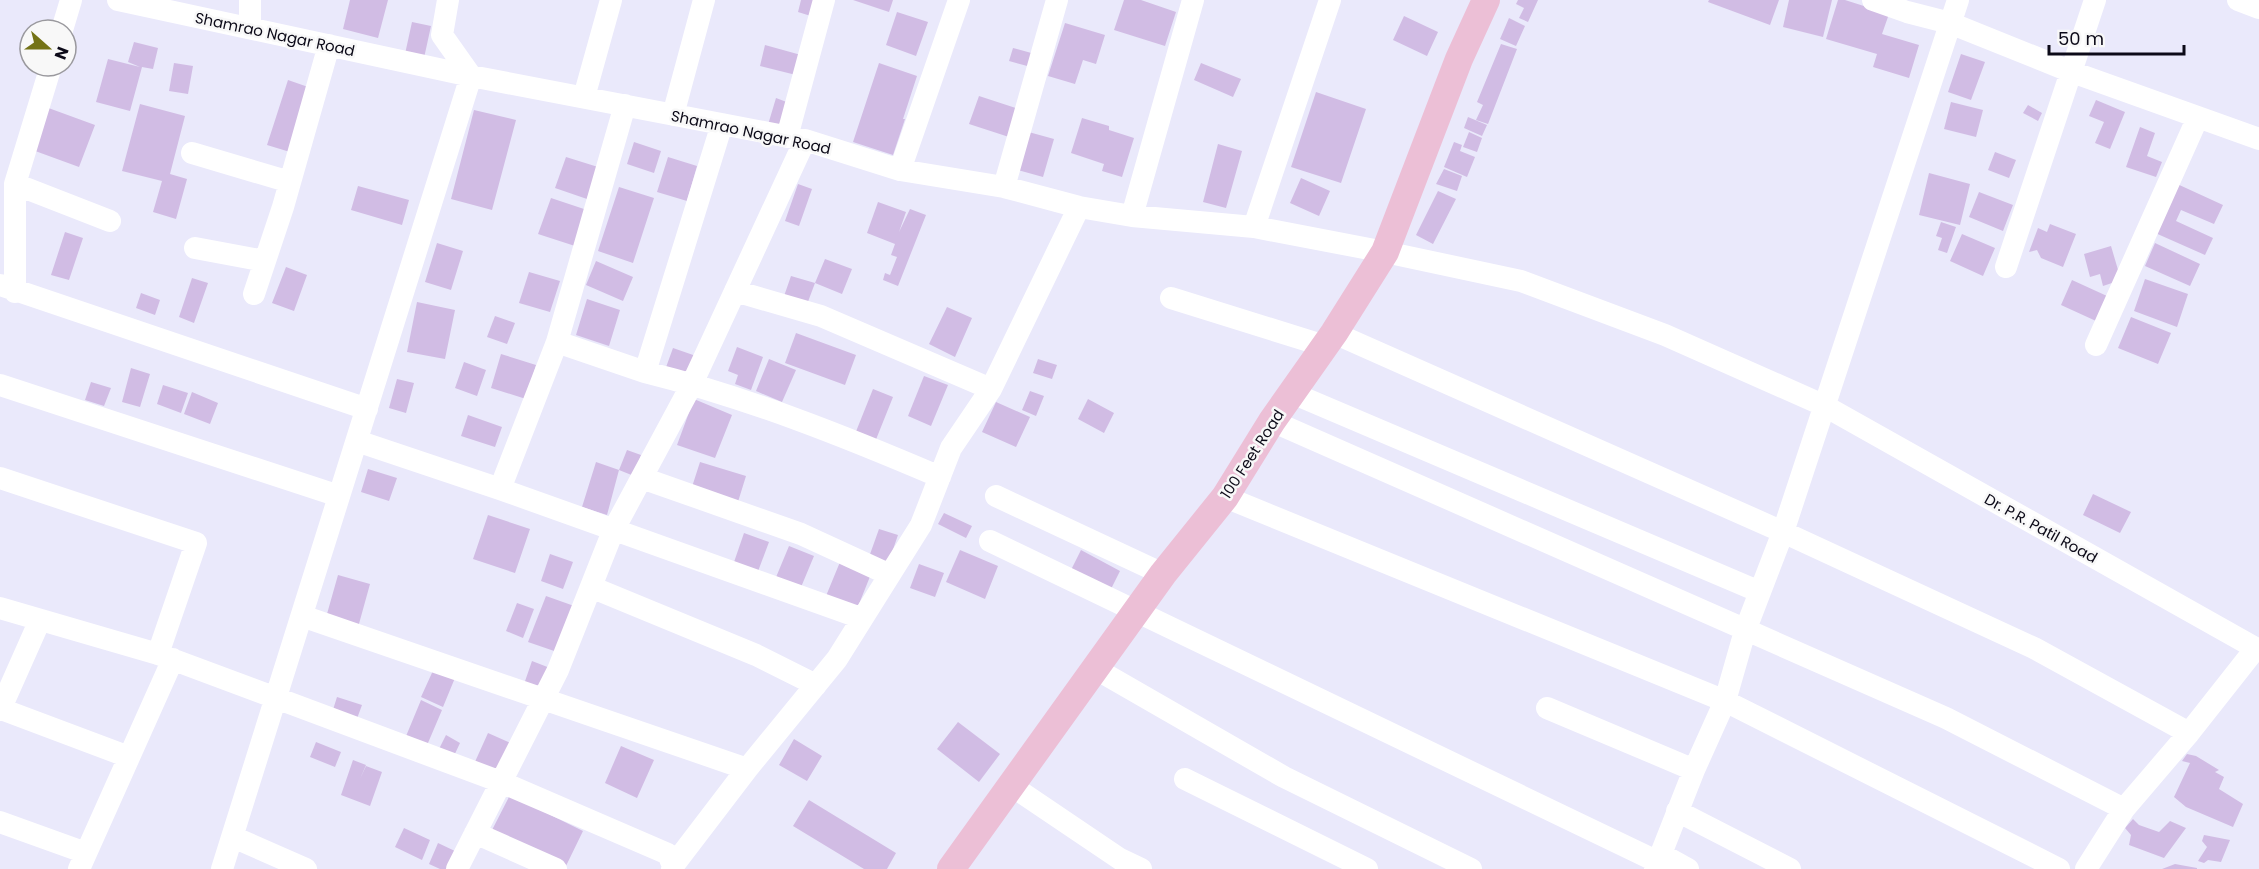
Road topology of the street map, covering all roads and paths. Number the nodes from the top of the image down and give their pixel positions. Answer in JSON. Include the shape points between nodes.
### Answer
{"nodes":[{"id":1,"x":71,"y":0,"type":"edge"},
{"id":2,"x":118,"y":0,"type":"edge"},
{"id":3,"x":250,"y":0,"type":"edge"},
{"id":4,"x":448,"y":0,"type":"edge"},
{"id":5,"x":611,"y":0,"type":"edge"},
{"id":6,"x":704,"y":0,"type":"edge"},
{"id":7,"x":824,"y":0,"type":"edge"},
{"id":8,"x":959,"y":0,"type":"edge"},
{"id":9,"x":1056,"y":0,"type":"edge"},
{"id":10,"x":1193,"y":0,"type":"edge"},
{"id":11,"x":1330,"y":0,"type":"edge"},
{"id":12,"x":1486,"y":0,"type":"edge"},
{"id":13,"x":1873,"y":0,"type":"edge"},
{"id":14,"x":1958,"y":0,"type":"edge"},
{"id":15,"x":2095,"y":0,"type":"edge"},
{"id":16,"x":2238,"y":0,"type":"edge"},
{"id":17,"x":2259,"y":8,"type":"edge"},
{"id":18,"x":66,"y":18,"type":"edge"},
{"id":19,"x":1950,"y":23,"type":"junction"},
{"id":20,"x":250,"y":28,"type":"junction"},
{"id":21,"x":329,"y":45,"type":"junction"},
{"id":22,"x":2072,"y":72,"type":"junction"},
{"id":23,"x":471,"y":76,"type":"junction"},
{"id":24,"x":47,"y":78,"type":"edge"},
{"id":25,"x":584,"y":97,"type":"junction"},
{"id":26,"x":625,"y":105,"type":"junction"},
{"id":27,"x":673,"y":115,"type":"junction"},
{"id":28,"x":2198,"y":117,"type":"junction"},
{"id":29,"x":722,"y":124,"type":"junction"},
{"id":30,"x":796,"y":138,"type":"junction"},
{"id":31,"x":2259,"y":139,"type":"edge"},
{"id":32,"x":192,"y":153,"type":"dead end"},
{"id":33,"x":900,"y":170,"type":"junction"},
{"id":34,"x":291,"y":182,"type":"junction"},
{"id":35,"x":15,"y":184,"type":"junction"},
{"id":36,"x":1004,"y":187,"type":"junction"},
{"id":37,"x":1079,"y":207,"type":"junction"},
{"id":38,"x":1132,"y":216,"type":"junction"},
{"id":39,"x":110,"y":221,"type":"dead end"},
{"id":40,"x":1254,"y":227,"type":"junction"},
{"id":41,"x":195,"y":248,"type":"dead end"},
{"id":42,"x":1385,"y":252,"type":"junction"},
{"id":43,"x":265,"y":261,"type":"junction"},
{"id":44,"x":2006,"y":267,"type":"dead end"},
{"id":45,"x":7,"y":288,"type":"edge"},
{"id":46,"x":735,"y":291,"type":"junction"},
{"id":47,"x":254,"y":294,"type":"dead end"},
{"id":48,"x":1171,"y":298,"type":"dead end"},
{"id":49,"x":1330,"y":340,"type":"junction"},
{"id":50,"x":557,"y":342,"type":"junction"},
{"id":51,"x":2096,"y":345,"type":"dead end"},
{"id":52,"x":645,"y":372,"type":"junction"},
{"id":53,"x":692,"y":384,"type":"junction"},
{"id":54,"x":0,"y":385,"type":"edge"},
{"id":55,"x":991,"y":389,"type":"junction"},
{"id":56,"x":1292,"y":393,"type":"junction"},
{"id":57,"x":1823,"y":405,"type":"junction"},
{"id":58,"x":367,"y":410,"type":"junction"},
{"id":59,"x":1272,"y":421,"type":"junction"},
{"id":60,"x":357,"y":441,"type":"junction"},
{"id":61,"x":940,"y":477,"type":"junction"},
{"id":62,"x":0,"y":478,"type":"edge"},
{"id":63,"x":642,"y":478,"type":"junction"},
{"id":64,"x":500,"y":489,"type":"junction"},
{"id":65,"x":339,"y":496,"type":"junction"},
{"id":66,"x":996,"y":496,"type":"dead end"},
{"id":67,"x":1225,"y":497,"type":"junction"},
{"id":68,"x":613,"y":531,"type":"junction"},
{"id":69,"x":1783,"y":532,"type":"junction"},
{"id":70,"x":990,"y":541,"type":"dead end"},
{"id":71,"x":888,"y":574,"type":"junction"},
{"id":72,"x":1163,"y":574,"type":"junction"},
{"id":73,"x":591,"y":587,"type":"junction"},
{"id":74,"x":1760,"y":592,"type":"junction"},
{"id":75,"x":0,"y":608,"type":"edge"},
{"id":76,"x":1137,"y":611,"type":"junction"},
{"id":77,"x":302,"y":616,"type":"junction"},
{"id":78,"x":861,"y":618,"type":"junction"},
{"id":79,"x":40,"y":620,"type":"junction"},
{"id":80,"x":1745,"y":631,"type":"junction"},
{"id":81,"x":2257,"y":649,"type":"edge"},
{"id":82,"x":165,"y":656,"type":"junction"},
{"id":83,"x":1096,"y":669,"type":"junction"},
{"id":84,"x":816,"y":685,"type":"junction"},
{"id":85,"x":544,"y":698,"type":"junction"},
{"id":86,"x":276,"y":699,"type":"junction"},
{"id":87,"x":1725,"y":701,"type":"junction"},
{"id":88,"x":1547,"y":708,"type":"dead end"},
{"id":89,"x":0,"y":710,"type":"edge"},
{"id":90,"x":2189,"y":733,"type":"junction"},
{"id":91,"x":129,"y":757,"type":"junction"},
{"id":92,"x":747,"y":769,"type":"junction"},
{"id":93,"x":1694,"y":770,"type":"junction"},
{"id":94,"x":1185,"y":779,"type":"dead end"},
{"id":95,"x":501,"y":782,"type":"junction"},
{"id":96,"x":1012,"y":786,"type":"junction"},
{"id":97,"x":2124,"y":809,"type":"junction"},
{"id":98,"x":1677,"y":811,"type":"junction"},
{"id":99,"x":0,"y":822,"type":"edge"},
{"id":100,"x":475,"y":833,"type":"junction"},
{"id":101,"x":233,"y":837,"type":"junction"},
{"id":102,"x":82,"y":861,"type":"edge"},
{"id":103,"x":1658,"y":862,"type":"edge"},
{"id":104,"x":672,"y":868,"type":"edge"},
{"id":105,"x":222,"y":869,"type":"edge"},
{"id":106,"x":306,"y":869,"type":"edge"},
{"id":107,"x":457,"y":869,"type":"edge"},
{"id":108,"x":556,"y":869,"type":"edge"},
{"id":109,"x":951,"y":869,"type":"edge"},
{"id":110,"x":1141,"y":869,"type":"edge"},
{"id":111,"x":1367,"y":869,"type":"edge"},
{"id":112,"x":1471,"y":869,"type":"edge"},
{"id":113,"x":1688,"y":869,"type":"edge"},
{"id":114,"x":1790,"y":869,"type":"edge"},
{"id":115,"x":2058,"y":869,"type":"edge"},
{"id":116,"x":2086,"y":869,"type":"edge"}],
"edges":[{"from":1,"to":18,"type":"street"},
{"from":2,"to":20,"type":"street","name":"Shamrao Nagar Road"},
{"from":3,"to":20,"type":"street"},
{"from":4,"to":23,"type":"street","via":[[442,34]]},
{"from":5,"to":25,"type":"street"},
{"from":6,"to":27,"type":"street"},
{"from":7,"to":30,"type":"street"},
{"from":8,"to":33,"type":"street"},
{"from":9,"to":36,"type":"street"},
{"from":10,"to":38,"type":"street"},
{"from":11,"to":40,"type":"street"},
{"from":12,"to":42,"type":"main road","name":"100 Feet Road","via":[[1459,59]]},
{"from":13,"to":19,"type":"street"},
{"from":14,"to":19,"type":"street"},
{"from":15,"to":22,"type":"street"},
{"from":16,"to":17,"type":"street"},
{"from":19,"to":22,"type":"street"},
{"from":19,"to":57,"type":"street"},
{"from":20,"to":21,"type":"street","name":"Shamrao Nagar Road"},
{"from":21,"to":23,"type":"street","name":"Shamrao Nagar Road"},
{"from":21,"to":34,"type":"street"},
{"from":22,"to":28,"type":"street"},
{"from":22,"to":44,"type":"street"},
{"from":23,"to":25,"type":"street","name":"Shamrao Nagar Road"},
{"from":23,"to":58,"type":"street"},
{"from":24,"to":35,"type":"street"},
{"from":25,"to":26,"type":"street","name":"Shamrao Nagar Road"},
{"from":26,"to":27,"type":"street","name":"Shamrao Nagar Road"},
{"from":26,"to":50,"type":"street"},
{"from":27,"to":29,"type":"street","name":"Shamrao Nagar Road"},
{"from":28,"to":31,"type":"street"},
{"from":28,"to":51,"type":"street"},
{"from":29,"to":30,"type":"street","name":"Shamrao Nagar Road"},
{"from":29,"to":52,"type":"street"},
{"from":30,"to":33,"type":"street","name":"Shamrao Nagar Road"},
{"from":30,"to":46,"type":"street"},
{"from":32,"to":34,"type":"street"},
{"from":33,"to":36,"type":"street","name":"Shamrao Nagar Road"},
{"from":34,"to":43,"type":"street"},
{"from":35,"to":39,"type":"street"},
{"from":35,"to":45,"type":"street"},
{"from":36,"to":37,"type":"street","name":"Shamrao Nagar Road"},
{"from":37,"to":38,"type":"street","name":"Shamrao Nagar Road"},
{"from":37,"to":55,"type":"street"},
{"from":38,"to":40,"type":"street","name":"Shamrao Nagar Road"},
{"from":40,"to":42,"type":"street","name":"Shamrao Nagar Road"},
{"from":41,"to":43,"type":"street"},
{"from":42,"to":49,"type":"main road","name":"100 Feet Road"},
{"from":42,"to":57,"type":"street","name":"Dr. P.R. Patil Road","via":[[1521,281],[1665,335]]},
{"from":43,"to":47,"type":"street"},
{"from":45,"to":58,"type":"street"},
{"from":46,"to":53,"type":"street"},
{"from":46,"to":55,"type":"street","via":[[821,316]]},
{"from":48,"to":49,"type":"street"},
{"from":49,"to":56,"type":"main road","name":"100 Feet Road"},
{"from":49,"to":69,"type":"street"},
{"from":50,"to":52,"type":"street"},
{"from":50,"to":64,"type":"street"},
{"from":52,"to":53,"type":"street"},
{"from":53,"to":61,"type":"street","via":[[840,435]]},
{"from":53,"to":63,"type":"street"},
{"from":54,"to":65,"type":"street"},
{"from":55,"to":61,"type":"street","via":[[951,448]]},
{"from":56,"to":59,"type":"main road","name":"100 Feet Road"},
{"from":56,"to":74,"type":"street"},
{"from":57,"to":69,"type":"street"},
{"from":57,"to":81,"type":"street","name":"Dr. P.R. Patil Road"},
{"from":58,"to":60,"type":"street"},
{"from":59,"to":67,"type":"main road","name":"100 Feet Road"},
{"from":59,"to":80,"type":"street"},
{"from":60,"to":64,"type":"street"},
{"from":60,"to":65,"type":"street"},
{"from":61,"to":71,"type":"street","via":[[921,525]]},
{"from":62,"to":82,"type":"street","via":[[196,543]]},
{"from":63,"to":68,"type":"street"},
{"from":63,"to":71,"type":"street","via":[[801,534]]},
{"from":64,"to":68,"type":"street"},
{"from":65,"to":77,"type":"street"},
{"from":66,"to":72,"type":"street"},
{"from":67,"to":72,"type":"main road","name":"100 Feet Road"},
{"from":67,"to":87,"type":"street"},
{"from":68,"to":73,"type":"street"},
{"from":68,"to":78,"type":"street"},
{"from":69,"to":74,"type":"street"},
{"from":69,"to":90,"type":"street","via":[[2034,648]]},
{"from":70,"to":76,"type":"street"},
{"from":71,"to":78,"type":"street"},
{"from":72,"to":76,"type":"main road","name":"100 Feet Road"},
{"from":73,"to":84,"type":"street","via":[[756,655]]},
{"from":73,"to":85,"type":"street"},
{"from":74,"to":80,"type":"street"},
{"from":75,"to":79,"type":"street"},
{"from":76,"to":83,"type":"main road","name":"100 Feet Road"},
{"from":76,"to":103,"type":"street"},
{"from":77,"to":85,"type":"street"},
{"from":77,"to":86,"type":"street"},
{"from":78,"to":84,"type":"street"},
{"from":79,"to":82,"type":"street"},
{"from":79,"to":89,"type":"street"},
{"from":80,"to":87,"type":"street"},
{"from":80,"to":97,"type":"street","via":[[1946,718]]},
{"from":81,"to":90,"type":"street"},
{"from":82,"to":86,"type":"street"},
{"from":82,"to":91,"type":"street"},
{"from":83,"to":96,"type":"main road","name":"100 Feet Road"},
{"from":83,"to":112,"type":"street","via":[[1284,777]]},
{"from":84,"to":92,"type":"street"},
{"from":85,"to":92,"type":"street"},
{"from":85,"to":95,"type":"street"},
{"from":86,"to":95,"type":"street"},
{"from":86,"to":101,"type":"street"},
{"from":87,"to":93,"type":"street"},
{"from":87,"to":115,"type":"street"},
{"from":88,"to":93,"type":"street"},
{"from":89,"to":91,"type":"street"},
{"from":90,"to":97,"type":"street"},
{"from":91,"to":102,"type":"street"},
{"from":92,"to":104,"type":"street"},
{"from":93,"to":98,"type":"street"},
{"from":94,"to":111,"type":"street"},
{"from":95,"to":100,"type":"street"},
{"from":95,"to":104,"type":"street","via":[[668,855]]},
{"from":96,"to":109,"type":"main road","name":"100 Feet Road"},
{"from":96,"to":110,"type":"street"},
{"from":97,"to":116,"type":"street"},
{"from":98,"to":103,"type":"street"},
{"from":98,"to":114,"type":"street"},
{"from":99,"to":102,"type":"street"},
{"from":100,"to":107,"type":"street"},
{"from":100,"to":108,"type":"street"},
{"from":101,"to":105,"type":"street"},
{"from":101,"to":106,"type":"street"},
{"from":103,"to":113,"type":"street"}]}
